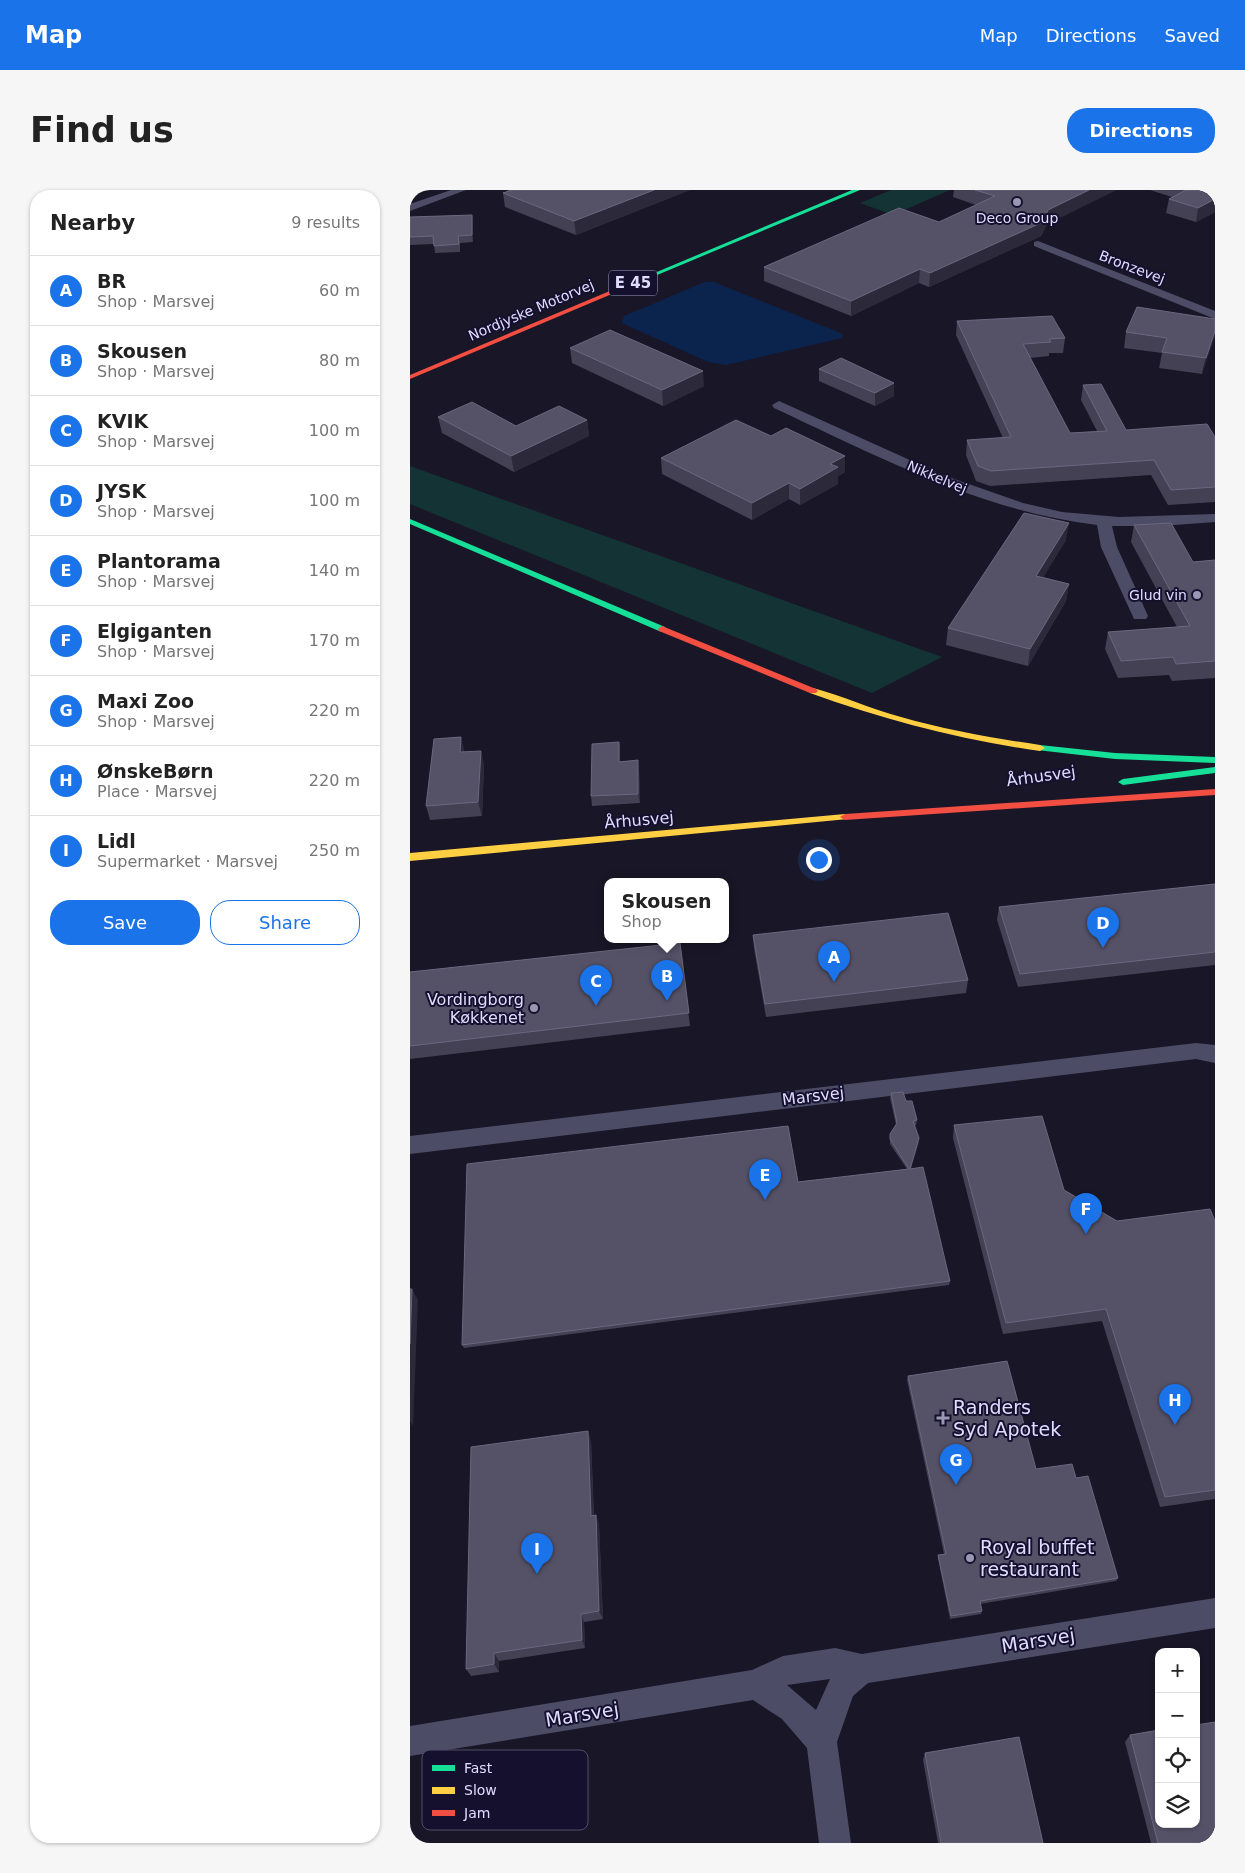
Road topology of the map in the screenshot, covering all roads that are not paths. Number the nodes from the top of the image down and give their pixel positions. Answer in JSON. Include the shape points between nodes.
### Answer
{"nodes":[{"id":1,"x":461,"y":190,"type":"edge"},
{"id":2,"x":857,"y":190,"type":"edge"},
{"id":3,"x":410,"y":208,"type":"edge"},
{"id":4,"x":1038,"y":244,"type":"edge"},
{"id":5,"x":1215,"y":315,"type":"edge"},
{"id":6,"x":410,"y":377,"type":"edge"},
{"id":7,"x":779,"y":405,"type":"dead end"},
{"id":8,"x":1215,"y":518,"type":"edge"},
{"id":9,"x":410,"y":521,"type":"edge"},
{"id":10,"x":1104,"y":521,"type":"junction"},
{"id":11,"x":1140,"y":616,"type":"dead end"},
{"id":12,"x":1215,"y":760,"type":"edge"},
{"id":13,"x":1215,"y":770,"type":"edge"},
{"id":14,"x":1107,"y":784,"type":"dead end"},
{"id":15,"x":1215,"y":787,"type":"edge"},
{"id":16,"x":1048,"y":792,"type":"dead end"},
{"id":17,"x":1215,"y":792,"type":"edge"},
{"id":18,"x":1215,"y":797,"type":"edge"},
{"id":19,"x":1142,"y":798,"type":"junction"},
{"id":20,"x":871,"y":815,"type":"junction"},
{"id":21,"x":410,"y":857,"type":"edge"},
{"id":22,"x":1215,"y":1054,"type":"edge"},
{"id":23,"x":410,"y":1144,"type":"edge"},
{"id":24,"x":1215,"y":1613,"type":"edge"},
{"id":25,"x":862,"y":1669,"type":"junction"},
{"id":26,"x":754,"y":1685,"type":"junction"},
{"id":27,"x":410,"y":1741,"type":"edge"},
{"id":28,"x":822,"y":1742,"type":"junction"},
{"id":29,"x":835,"y":1843,"type":"edge"}],
"edges":[{"from":1,"to":3,"type":"street"},
{"from":2,"to":6,"type":"main road","name":"Nordjyske Motorvej","number":"E 45"},
{"from":4,"to":5,"type":"street","name":"Bronzevej"},
{"from":7,"to":10,"type":"street","name":"Nikkelvej","via":[[961,488],[1053,514]]},
{"from":8,"to":10,"type":"street","name":"Nikkelvej","via":[[1160,522]]},
{"from":9,"to":12,"type":"main road","via":[[760,670],[899,720],[981,739],[1066,751]]},
{"from":10,"to":11,"type":"street","via":[[1108,547]]},
{"from":13,"to":14,"type":"main road"},
{"from":15,"to":19,"type":"main road"},
{"from":16,"to":20,"type":"main road","name":"Århusvej"},
{"from":17,"to":19,"type":"main road","name":"Århusvej"},
{"from":18,"to":19,"type":"main road"},
{"from":19,"to":20,"type":"main road","name":"Århusvej"},
{"from":20,"to":21,"type":"main road","name":"Århusvej"},
{"from":22,"to":23,"type":"street","name":"Marsvej","via":[[1196,1051]]},
{"from":24,"to":25,"type":"street","name":"Marsvej"},
{"from":25,"to":26,"type":"street","name":"Marsvej","via":[[835,1663],[783,1671]]},
{"from":25,"to":28,"type":"street","name":"Marsvej","via":[[842,1685]]},
{"from":26,"to":27,"type":"street","name":"Marsvej"},
{"from":26,"to":28,"type":"street","via":[[779,1696],[800,1713]]},
{"from":28,"to":29,"type":"street"}]}
